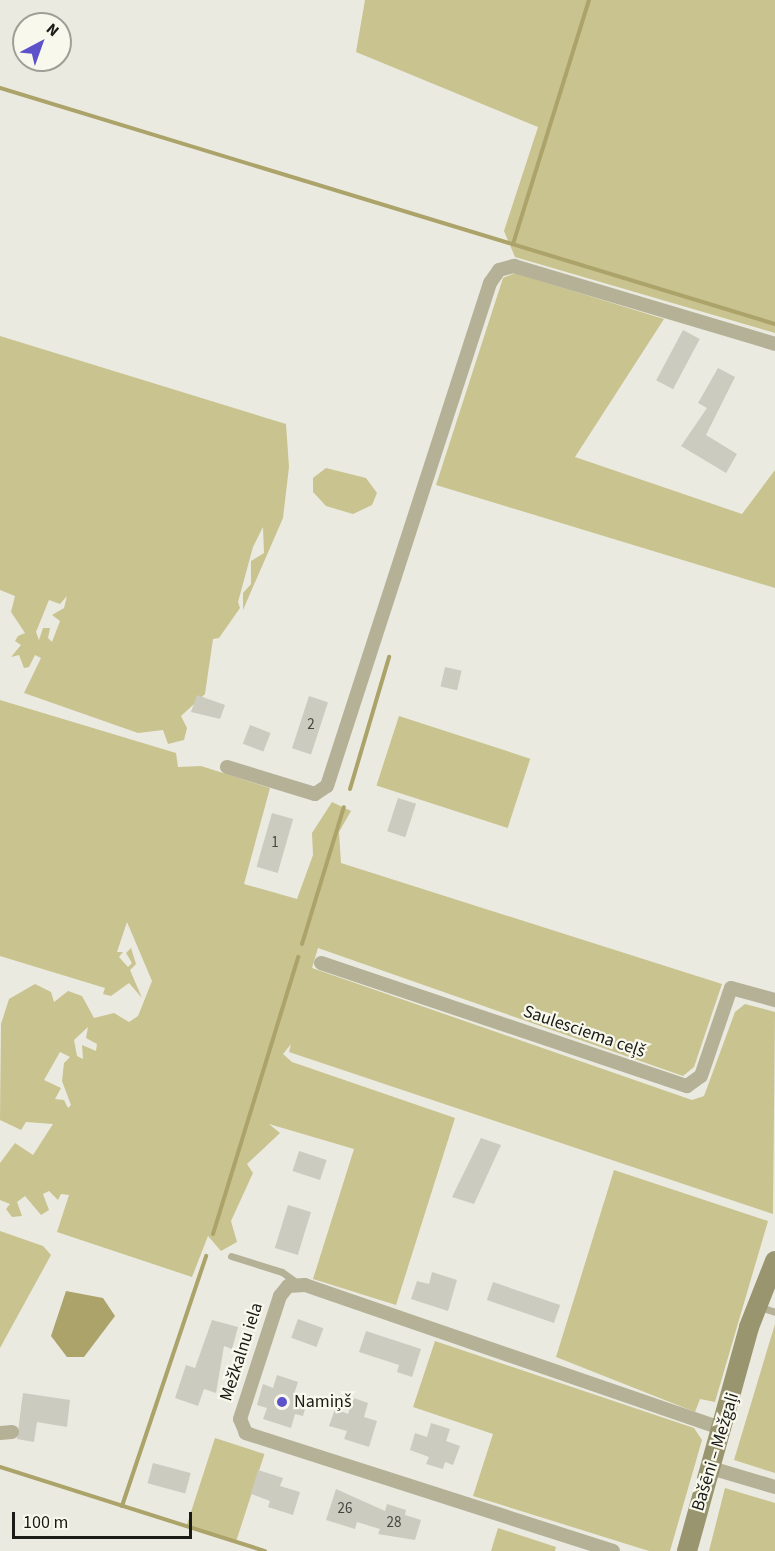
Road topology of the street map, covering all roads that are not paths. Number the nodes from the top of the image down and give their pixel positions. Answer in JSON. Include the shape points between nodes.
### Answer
{"nodes":[{"id":1,"x":775,"y":344,"type":"edge"},
{"id":2,"x":227,"y":767,"type":"dead end"},
{"id":3,"x":321,"y":963,"type":"dead end"},
{"id":4,"x":775,"y":1000,"type":"edge"},
{"id":5,"x":231,"y":1256,"type":"dead end"},
{"id":6,"x":775,"y":1261,"type":"edge"},
{"id":7,"x":297,"y":1283,"type":"junction"},
{"id":8,"x":768,"y":1310,"type":"edge"},
{"id":9,"x":723,"y":1429,"type":"junction"},
{"id":10,"x":711,"y":1468,"type":"junction"},
{"id":11,"x":775,"y":1487,"type":"edge"},
{"id":12,"x":613,"y":1551,"type":"edge"},
{"id":13,"x":687,"y":1551,"type":"edge"}],
"edges":[{"from":1,"to":2,"type":"street","via":[[514,266],[499,270],[490,283],[327,786],[315,794]]},
{"from":3,"to":4,"type":"street","name":"Saulesciema ceļš","via":[[687,1086],[701,1076],[731,988]]},
{"from":5,"to":7,"type":"lane","via":[[282,1272]]},
{"from":6,"to":8,"type":"street","name":"Bašēni – Mežgaļi"},
{"from":7,"to":9,"type":"street"},
{"from":7,"to":12,"type":"street","name":"Mežkalnu iela","via":[[280,1296],[240,1419],[246,1433]]},
{"from":8,"to":9,"type":"street","name":"Bašēni – Mežgaļi","via":[[746,1354]]},
{"from":9,"to":10,"type":"street","name":"Bašēni – Mežgaļi"},
{"from":10,"to":11,"type":"street"},
{"from":10,"to":13,"type":"street","name":"Bašēni – Mežgaļi"}]}
